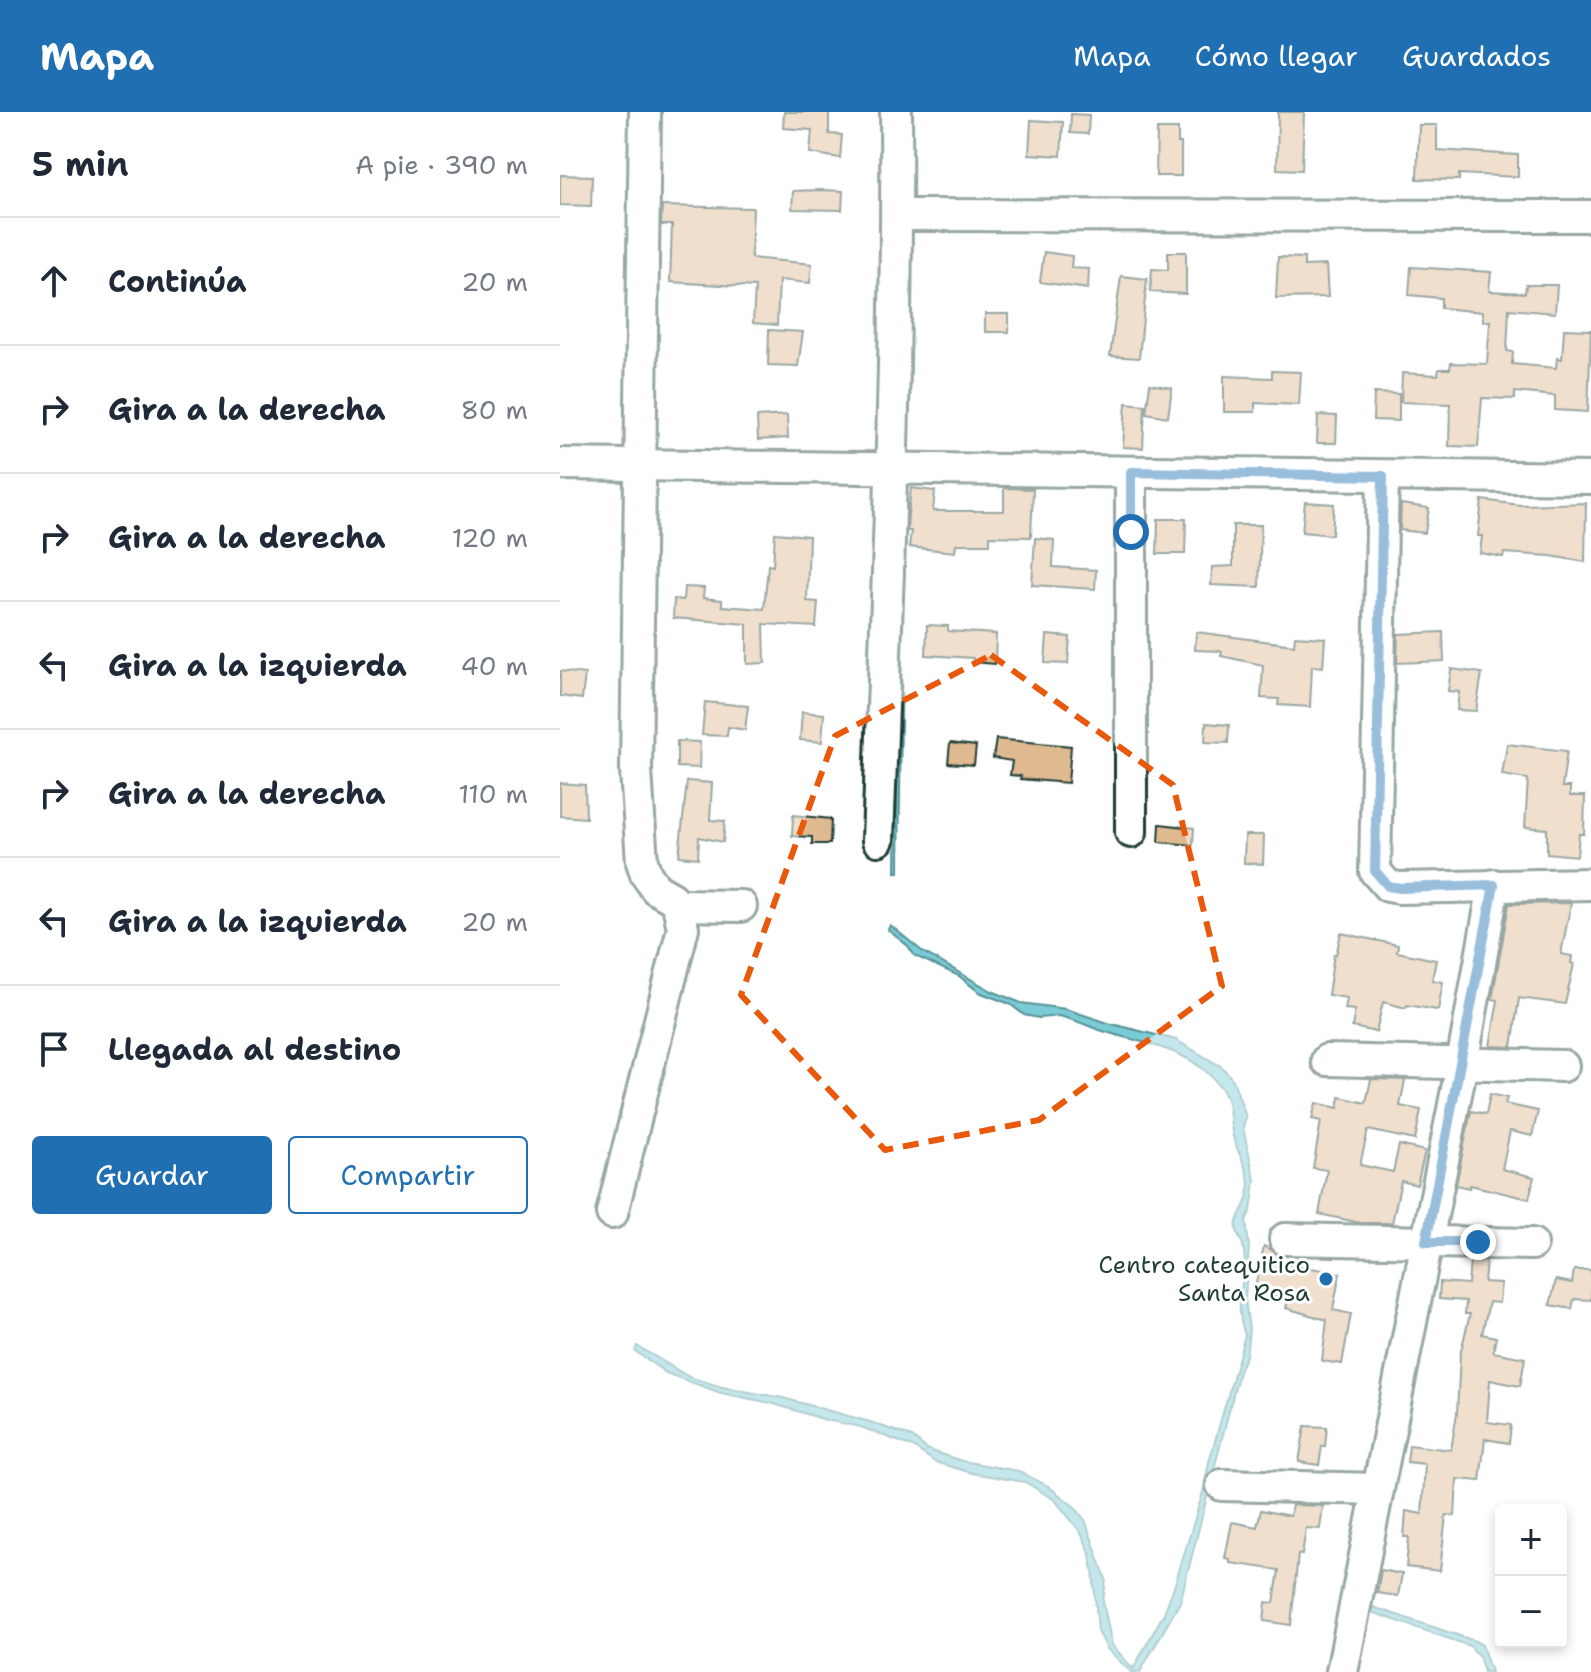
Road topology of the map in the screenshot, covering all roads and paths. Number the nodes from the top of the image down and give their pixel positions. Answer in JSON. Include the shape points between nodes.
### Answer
{"nodes":[{"id":1,"x":645,"y":112,"type":"edge"},
{"id":2,"x":896,"y":112,"type":"edge"},
{"id":3,"x":897,"y":215,"type":"junction"},
{"id":4,"x":1591,"y":216,"type":"edge"},
{"id":5,"x":560,"y":464,"type":"edge"},
{"id":6,"x":641,"y":466,"type":"junction"},
{"id":7,"x":892,"y":469,"type":"junction"},
{"id":8,"x":1131,"y":472,"type":"junction"},
{"id":9,"x":1383,"y":476,"type":"junction"},
{"id":10,"x":1591,"y":478,"type":"edge"},
{"id":11,"x":1131,"y":832,"type":"dead end"},
{"id":12,"x":878,"y":840,"type":"dead end"},
{"id":13,"x":1591,"y":884,"type":"edge"},
{"id":14,"x":1494,"y":885,"type":"junction"},
{"id":15,"x":678,"y":905,"type":"junction"},
{"id":16,"x":741,"y":906,"type":"dead end"},
{"id":17,"x":1327,"y":1060,"type":"dead end"},
{"id":18,"x":1462,"y":1064,"type":"junction"},
{"id":19,"x":1563,"y":1066,"type":"dead end"},
{"id":20,"x":612,"y":1213,"type":"dead end"},
{"id":21,"x":1285,"y":1239,"type":"dead end"},
{"id":22,"x":1426,"y":1242,"type":"junction"},
{"id":23,"x":1532,"y":1244,"type":"dead end"},
{"id":24,"x":1222,"y":1485,"type":"dead end"},
{"id":25,"x":1378,"y":1489,"type":"junction"},
{"id":26,"x":1342,"y":1672,"type":"edge"}],
"edges":[{"from":1,"to":6,"type":"street"},
{"from":2,"to":3,"type":"street"},
{"from":3,"to":4,"type":"street"},
{"from":3,"to":7,"type":"street"},
{"from":5,"to":6,"type":"street"},
{"from":6,"to":7,"type":"street"},
{"from":6,"to":15,"type":"street","via":[[636,666],[642,862],[656,889]]},
{"from":7,"to":8,"type":"street"},
{"from":7,"to":12,"type":"street"},
{"from":8,"to":9,"type":"street"},
{"from":8,"to":11,"type":"street"},
{"from":9,"to":10,"type":"street"},
{"from":9,"to":14,"type":"street","via":[[1375,871],[1388,886],[1400,888]]},
{"from":13,"to":14,"type":"street"},
{"from":14,"to":18,"type":"street"},
{"from":15,"to":16,"type":"street"},
{"from":15,"to":20,"type":"street","via":[[681,941]]},
{"from":17,"to":18,"type":"street"},
{"from":18,"to":19,"type":"street"},
{"from":18,"to":22,"type":"street"},
{"from":21,"to":22,"type":"street"},
{"from":22,"to":23,"type":"street"},
{"from":22,"to":25,"type":"street"},
{"from":24,"to":25,"type":"street"},
{"from":25,"to":26,"type":"street"}]}
